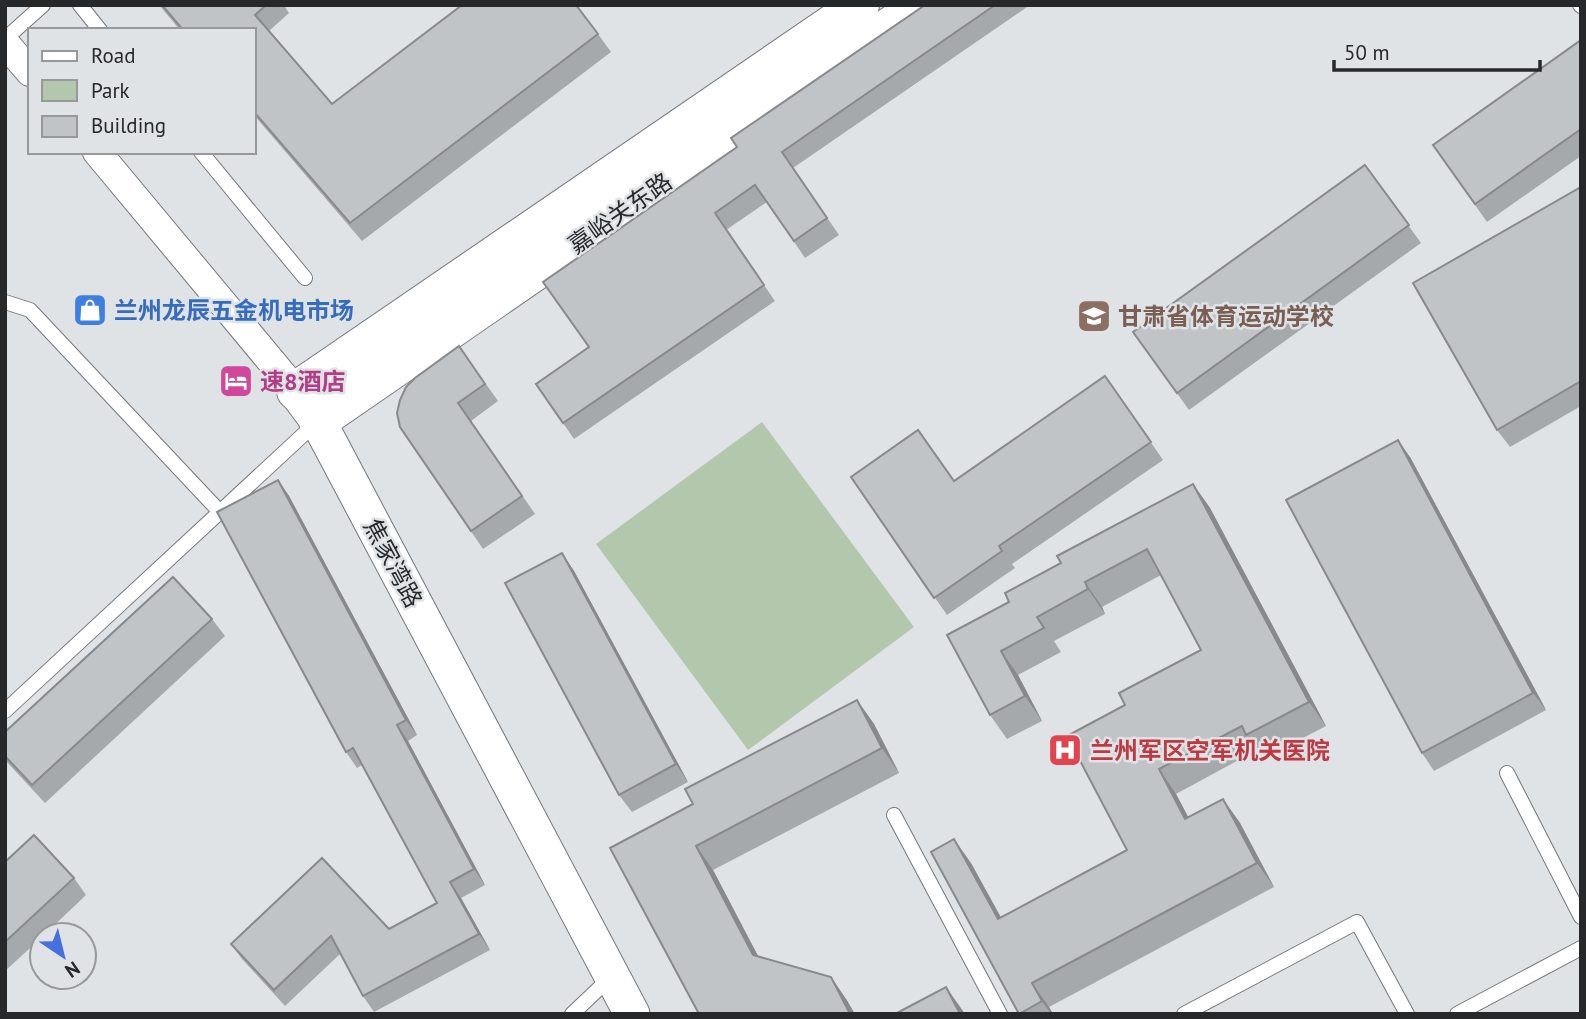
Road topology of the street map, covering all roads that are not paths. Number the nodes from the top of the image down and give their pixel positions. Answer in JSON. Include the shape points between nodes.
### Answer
{"nodes":[{"id":1,"x":43,"y":5,"type":"edge"},
{"id":2,"x":80,"y":5,"type":"edge"},
{"id":3,"x":860,"y":5,"type":"edge"},
{"id":4,"x":921,"y":5,"type":"edge"},
{"id":5,"x":98,"y":28,"type":"edge"},
{"id":6,"x":5,"y":41,"type":"edge"},
{"id":7,"x":28,"y":70,"type":"edge"},
{"id":8,"x":99,"y":154,"type":"edge"},
{"id":9,"x":203,"y":154,"type":"edge"},
{"id":10,"x":304,"y":278,"type":"dead end"},
{"id":11,"x":5,"y":302,"type":"edge"},
{"id":12,"x":307,"y":406,"type":"junction"},
{"id":13,"x":220,"y":512,"type":"junction"},
{"id":14,"x":5,"y":711,"type":"edge"},
{"id":15,"x":1507,"y":773,"type":"dead end"},
{"id":16,"x":894,"y":815,"type":"dead end"},
{"id":17,"x":1581,"y":917,"type":"edge"},
{"id":18,"x":1581,"y":948,"type":"edge"},
{"id":19,"x":611,"y":976,"type":"junction"},
{"id":20,"x":572,"y":1014,"type":"edge"},
{"id":21,"x":632,"y":1014,"type":"edge"},
{"id":22,"x":1000,"y":1014,"type":"edge"},
{"id":23,"x":1184,"y":1014,"type":"edge"},
{"id":24,"x":1407,"y":1014,"type":"edge"},
{"id":25,"x":1457,"y":1014,"type":"edge"}],
"edges":[{"from":1,"to":6,"type":"lane"},
{"from":2,"to":5,"type":"lane"},
{"from":3,"to":12,"type":"main road","name":"嘉峪关东路"},
{"from":4,"to":12,"type":"main road","name":"嘉峪关东路"},
{"from":6,"to":7,"type":"street"},
{"from":8,"to":12,"type":"street","name":"焦家湾路"},
{"from":9,"to":10,"type":"lane"},
{"from":11,"to":13,"type":"lane","via":[[30,310]]},
{"from":12,"to":13,"type":"lane"},
{"from":12,"to":19,"type":"street","name":"焦家湾路"},
{"from":13,"to":14,"type":"lane"},
{"from":15,"to":17,"type":"lane"},
{"from":16,"to":22,"type":"lane"},
{"from":18,"to":25,"type":"lane"},
{"from":19,"to":20,"type":"lane"},
{"from":19,"to":21,"type":"street","name":"焦家湾路"},
{"from":23,"to":24,"type":"lane","via":[[1357,922]]}]}
